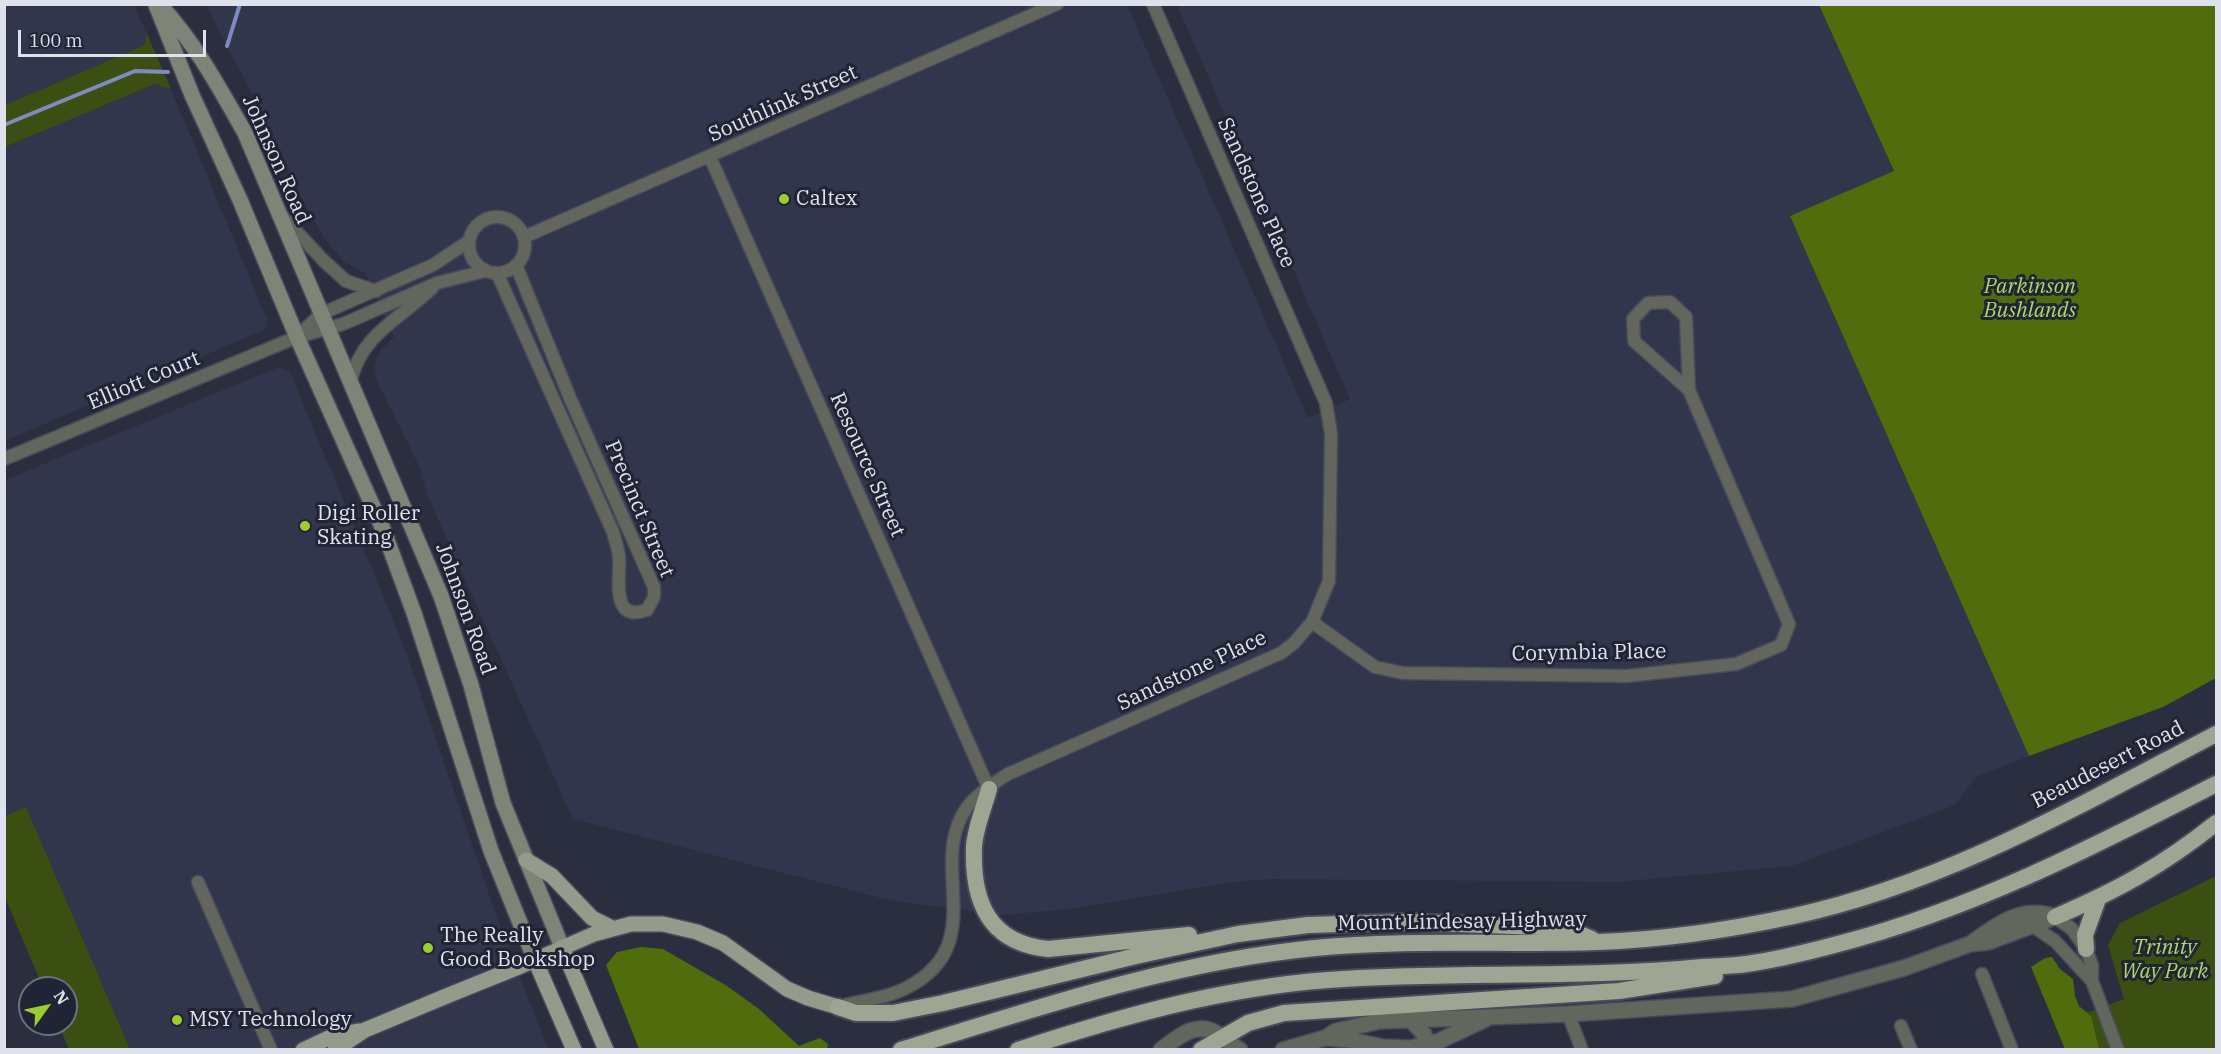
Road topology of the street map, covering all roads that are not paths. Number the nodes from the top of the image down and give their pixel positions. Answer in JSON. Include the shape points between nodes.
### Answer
{"nodes":[{"id":1,"x":157,"y":4,"type":"edge"},
{"id":2,"x":1057,"y":4,"type":"edge"},
{"id":3,"x":1153,"y":4,"type":"edge"},
{"id":4,"x":710,"y":157,"type":"junction"},
{"id":5,"x":277,"y":211,"type":"junction"},
{"id":6,"x":524,"y":237,"type":"junction"},
{"id":7,"x":469,"y":240,"type":"junction"},
{"id":8,"x":516,"y":265,"type":"junction"},
{"id":9,"x":491,"y":272,"type":"junction"},
{"id":10,"x":437,"y":283,"type":"junction"},
{"id":11,"x":376,"y":291,"type":"junction"},
{"id":12,"x":321,"y":314,"type":"junction"},
{"id":13,"x":541,"y":327,"type":"junction"},
{"id":14,"x":328,"y":330,"type":"junction"},
{"id":15,"x":524,"y":333,"type":"junction"},
{"id":16,"x":297,"y":336,"type":"junction"},
{"id":17,"x":350,"y":383,"type":"junction"},
{"id":18,"x":1689,"y":390,"type":"junction"},
{"id":19,"x":4,"y":459,"type":"edge"},
{"id":20,"x":1312,"y":622,"type":"junction"},
{"id":21,"x":2217,"y":734,"type":"edge"},
{"id":22,"x":2217,"y":784,"type":"edge"},
{"id":23,"x":989,"y":789,"type":"junction"},
{"id":24,"x":2217,"y":823,"type":"edge"},
{"id":25,"x":2020,"y":835,"type":"joint"},
{"id":26,"x":526,"y":860,"type":"junction"},
{"id":27,"x":198,"y":882,"type":"dead end"},
{"id":28,"x":2098,"y":899,"type":"junction"},
{"id":29,"x":2055,"y":917,"type":"junction"},
{"id":30,"x":2034,"y":926,"type":"junction"},
{"id":31,"x":612,"y":928,"type":"junction"},
{"id":32,"x":1238,"y":934,"type":"junction"},
{"id":33,"x":1598,"y":942,"type":"junction"},
{"id":34,"x":1970,"y":945,"type":"junction"},
{"id":35,"x":562,"y":947,"type":"junction"},
{"id":36,"x":2086,"y":949,"type":"junction"},
{"id":37,"x":535,"y":960,"type":"junction"},
{"id":38,"x":1746,"y":964,"type":"junction"},
{"id":39,"x":1982,"y":974,"type":"dead end"},
{"id":40,"x":2092,"y":981,"type":"junction"},
{"id":41,"x":838,"y":1007,"type":"junction"},
{"id":42,"x":1568,"y":1014,"type":"junction"},
{"id":43,"x":1488,"y":1018,"type":"junction"},
{"id":44,"x":1410,"y":1019,"type":"junction"},
{"id":45,"x":1901,"y":1026,"type":"dead end"},
{"id":46,"x":365,"y":1030,"type":"junction"},
{"id":47,"x":1222,"y":1038,"type":"junction"},
{"id":48,"x":1325,"y":1038,"type":"junction"},
{"id":49,"x":1426,"y":1045,"type":"junction"},
{"id":50,"x":271,"y":1050,"type":"edge"},
{"id":51,"x":303,"y":1050,"type":"edge"},
{"id":52,"x":335,"y":1050,"type":"edge"},
{"id":53,"x":574,"y":1050,"type":"edge"},
{"id":54,"x":606,"y":1050,"type":"edge"},
{"id":55,"x":901,"y":1050,"type":"edge"},
{"id":56,"x":1018,"y":1050,"type":"edge"},
{"id":57,"x":1161,"y":1050,"type":"edge"},
{"id":58,"x":1201,"y":1050,"type":"edge"},
{"id":59,"x":1240,"y":1050,"type":"edge"},
{"id":60,"x":1283,"y":1050,"type":"edge"},
{"id":61,"x":1582,"y":1050,"type":"edge"},
{"id":62,"x":1911,"y":1050,"type":"edge"},
{"id":63,"x":2012,"y":1050,"type":"edge"},
{"id":64,"x":2118,"y":1050,"type":"edge"}],
"edges":[{"from":1,"to":5,"type":"main road","name":"Johnson Road","via":[[170,16],[218,84],[245,133]]},
{"from":1,"to":16,"type":"main road","name":"Johnson Road","via":[[192,95]]},
{"from":2,"to":4,"type":"street","name":"Southlink Street"},
{"from":3,"to":20,"type":"street","name":"Sandstone Place","via":[[1326,403],[1332,434],[1329,581]]},
{"from":4,"to":6,"type":"street","name":"Southlink Street"},
{"from":4,"to":23,"type":"street","name":"Resource Street"},
{"from":5,"to":11,"type":"street","via":[[339,276]]},
{"from":5,"to":12,"type":"main road","name":"Johnson Road"},
{"from":6,"to":7,"type":"street","via":[[512,222],[496,217],[475,227]]},
{"from":6,"to":8,"type":"street","via":[[524,251]]},
{"from":7,"to":9,"type":"street","via":[[472,258]]},
{"from":7,"to":11,"type":"street","via":[[433,265]]},
{"from":8,"to":9,"type":"street","via":[[511,270]]},
{"from":8,"to":13,"type":"street","name":"Precinct Street"},
{"from":9,"to":10,"type":"street"},
{"from":9,"to":15,"type":"street","name":"Precinct Street"},
{"from":10,"to":14,"type":"street"},
{"from":10,"to":17,"type":"street","via":[[372,339],[354,365]]},
{"from":11,"to":12,"type":"street"},
{"from":12,"to":14,"type":"main road","name":"Johnson Road"},
{"from":12,"to":16,"type":"street"},
{"from":13,"to":15,"type":"street"},
{"from":13,"to":15,"type":"street","name":"Precinct Street","via":[[654,587],[647,610],[635,613],[620,602],[619,557],[613,532]]},
{"from":14,"to":16,"type":"street"},
{"from":14,"to":17,"type":"main road","name":"Johnson Road"},
{"from":16,"to":19,"type":"street","name":"Elliott Court"},
{"from":16,"to":37,"type":"main road","name":"Johnson Road","via":[[383,530],[488,841]]},
{"from":17,"to":26,"type":"main road","name":"Johnson Road","via":[[441,596],[471,685],[503,803]]},
{"from":18,"to":18,"type":"street","name":"Corymbia Place","via":[[1634,341],[1633,319],[1648,303],[1670,302],[1686,317]]},
{"from":18,"to":20,"type":"street","name":"Corymbia Place","via":[[1789,624],[1781,645],[1736,664],[1627,676],[1403,674],[1375,666]]},
{"from":20,"to":23,"type":"street","name":"Sandstone Place","via":[[1281,652],[1008,774]]},
{"from":21,"to":25,"type":"highway","name":"Beaudesert Road"},
{"from":22,"to":38,"type":"highway","via":[[2038,873],[1970,902],[1812,951]]},
{"from":23,"to":32,"type":"highway","via":[[974,846],[976,876],[985,910],[1004,935],[1025,945],[1048,949],[1209,932]]},
{"from":23,"to":41,"type":"street","name":"Sandstone Place","via":[[969,804],[956,833],[954,921],[941,959],[907,988]]},
{"from":24,"to":28,"type":"highway","via":[[2159,866]]},
{"from":25,"to":33,"type":"highway","name":"Mount Lindesay Highway","via":[[1933,874],[1798,915],[1699,933]]},
{"from":26,"to":31,"type":"main road","via":[[552,876],[592,918]]},
{"from":26,"to":35,"type":"main road","name":"Johnson Road"},
{"from":27,"to":50,"type":"street"},
{"from":28,"to":29,"type":"highway"},
{"from":28,"to":36,"type":"highway","via":[[2085,935]]},
{"from":29,"to":30,"type":"street"},
{"from":29,"to":34,"type":"street","via":[[2030,912],[2011,917]]},
{"from":29,"to":36,"type":"street","via":[[2072,929]]},
{"from":30,"to":34,"type":"street"},
{"from":30,"to":40,"type":"street","via":[[2055,941]]},
{"from":31,"to":35,"type":"main road"},
{"from":31,"to":41,"type":"main road","via":[[655,924],[697,932],[723,943],[787,989]]},
{"from":32,"to":33,"type":"highway","via":[[1308,925],[1408,922],[1566,928]]},
{"from":32,"to":41,"type":"highway","via":[[918,1009],[878,1014]]},
{"from":33,"to":55,"type":"highway","name":"Mount Lindesay Highway","via":[[1366,944],[1255,955],[1143,977]]},
{"from":34,"to":42,"type":"street","via":[[1792,999]]},
{"from":35,"to":37,"type":"main road"},
{"from":35,"to":54,"type":"main road","name":"Johnson Road"},
{"from":36,"to":40,"type":"street"},
{"from":37,"to":46,"type":"main road"},
{"from":37,"to":53,"type":"main road","name":"Johnson Road"},
{"from":38,"to":47,"type":"highway","via":[[1723,975],[1619,991],[1284,1012],[1248,1023]]},
{"from":38,"to":56,"type":"highway","via":[[1641,973],[1376,977],[1283,984],[1184,1002],[1093,1025]]},
{"from":39,"to":63,"type":"street"},
{"from":40,"to":64,"type":"street"},
{"from":42,"to":43,"type":"street"},
{"from":42,"to":61,"type":"street"},
{"from":43,"to":44,"type":"street"},
{"from":43,"to":49,"type":"street"},
{"from":44,"to":48,"type":"street","via":[[1380,1021],[1336,1031]]},
{"from":44,"to":49,"type":"street","via":[[1424,1034]]},
{"from":45,"to":62,"type":"street"},
{"from":46,"to":51,"type":"main road","via":[[335,1035]]},
{"from":46,"to":52,"type":"main road"},
{"from":47,"to":57,"type":"street","via":[[1209,1030],[1194,1029]]},
{"from":47,"to":58,"type":"highway"},
{"from":47,"to":59,"type":"street"},
{"from":48,"to":49,"type":"street","via":[[1402,1049]]},
{"from":48,"to":60,"type":"street"}]}
